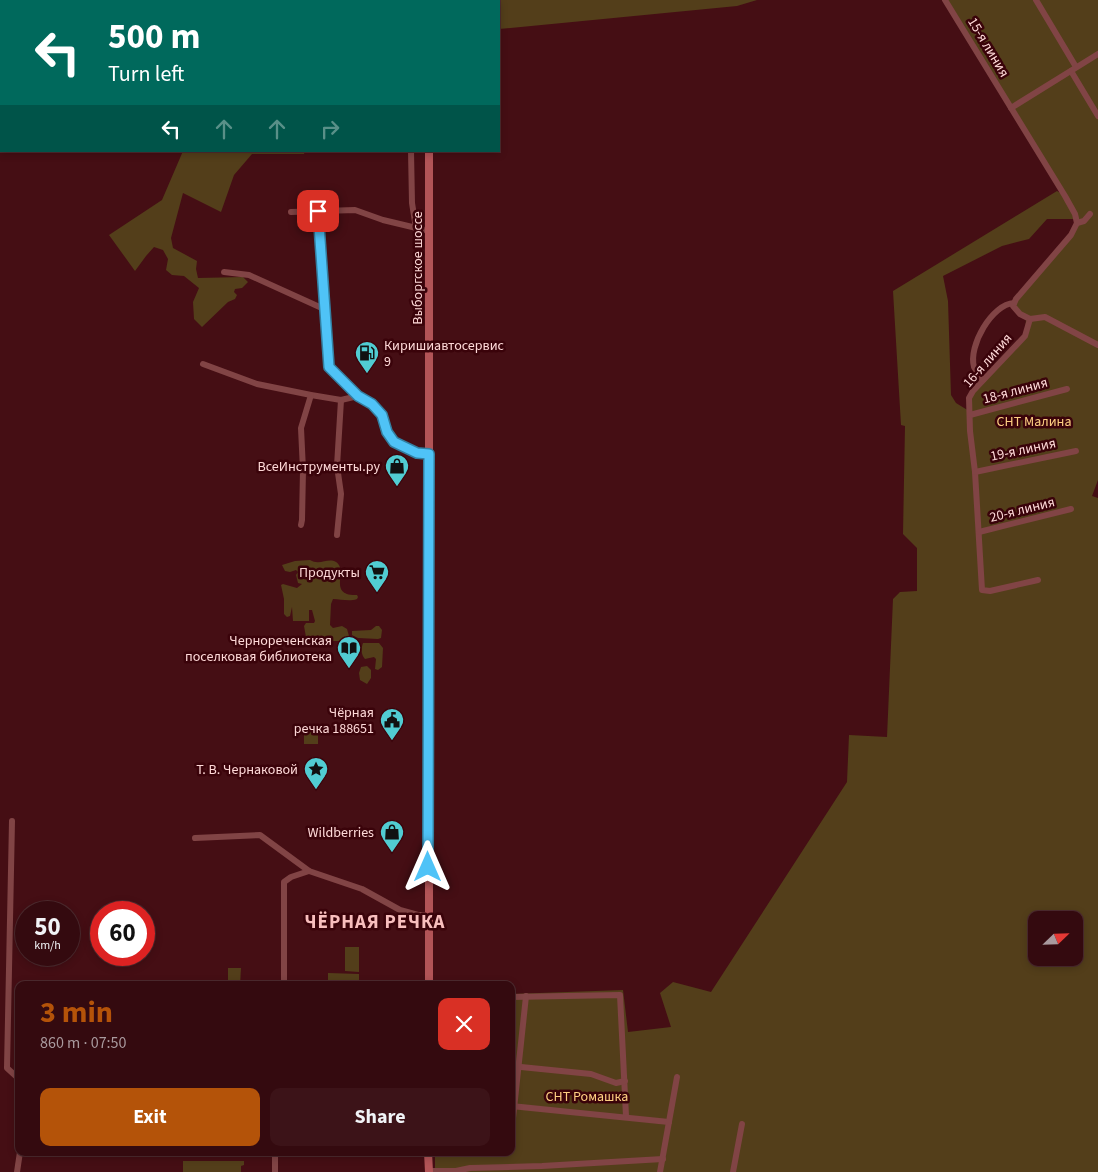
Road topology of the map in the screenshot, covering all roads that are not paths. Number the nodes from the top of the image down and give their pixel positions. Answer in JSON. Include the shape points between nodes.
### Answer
{"nodes":[{"id":1,"x":945,"y":0,"type":"edge"},
{"id":2,"x":1036,"y":0,"type":"edge"},
{"id":3,"x":1098,"y":54,"type":"edge"},
{"id":4,"x":1074,"y":69,"type":"junction"},
{"id":5,"x":1011,"y":108,"type":"junction"},
{"id":6,"x":1098,"y":116,"type":"edge"},
{"id":7,"x":411,"y":152,"type":"edge"},
{"id":8,"x":430,"y":152,"type":"edge"},
{"id":9,"x":318,"y":211,"type":"junction"},
{"id":10,"x":291,"y":212,"type":"dead end"},
{"id":11,"x":1090,"y":214,"type":"dead end"},
{"id":12,"x":1077,"y":223,"type":"junction"},
{"id":13,"x":416,"y":228,"type":"junction"},
{"id":14,"x":429,"y":231,"type":"junction"},
{"id":15,"x":224,"y":272,"type":"dead end"},
{"id":16,"x":1014,"y":303,"type":"junction"},
{"id":17,"x":324,"y":309,"type":"junction"},
{"id":18,"x":1030,"y":319,"type":"junction"},
{"id":19,"x":1098,"y":345,"type":"edge"},
{"id":20,"x":202,"y":364,"type":"dead end"},
{"id":21,"x":983,"y":380,"type":"junction"},
{"id":22,"x":1067,"y":389,"type":"dead end"},
{"id":23,"x":310,"y":395,"type":"junction"},
{"id":24,"x":358,"y":396,"type":"junction"},
{"id":25,"x":341,"y":400,"type":"junction"},
{"id":26,"x":970,"y":415,"type":"junction"},
{"id":27,"x":1076,"y":451,"type":"dead end"},
{"id":28,"x":429,"y":454,"type":"junction"},
{"id":29,"x":975,"y":472,"type":"junction"},
{"id":30,"x":1071,"y":509,"type":"dead end"},
{"id":31,"x":301,"y":525,"type":"dead end"},
{"id":32,"x":979,"y":532,"type":"junction"},
{"id":33,"x":337,"y":534,"type":"dead end"},
{"id":34,"x":1038,"y":580,"type":"dead end"},
{"id":35,"x":12,"y":821,"type":"dead end"},
{"id":36,"x":195,"y":838,"type":"dead end"},
{"id":37,"x":309,"y":871,"type":"junction"},
{"id":38,"x":428,"y":915,"type":"junction"},
{"id":39,"x":284,"y":981,"type":"edge"},
{"id":40,"x":429,"y":981,"type":"edge"},
{"id":41,"x":515,"y":996,"type":"edge"},
{"id":42,"x":526,"y":996,"type":"junction"},
{"id":43,"x":515,"y":1067,"type":"edge"},
{"id":44,"x":15,"y":1075,"type":"edge"},
{"id":45,"x":677,"y":1077,"type":"dead end"},
{"id":46,"x":625,"y":1081,"type":"junction"},
{"id":47,"x":515,"y":1106,"type":"edge"},
{"id":48,"x":626,"y":1116,"type":"junction"},
{"id":49,"x":669,"y":1122,"type":"junction"},
{"id":50,"x":742,"y":1124,"type":"dead end"},
{"id":51,"x":19,"y":1156,"type":"edge"},
{"id":52,"x":275,"y":1156,"type":"edge"},
{"id":53,"x":428,"y":1156,"type":"edge"},
{"id":54,"x":663,"y":1158,"type":"junction"},
{"id":55,"x":17,"y":1172,"type":"edge"},
{"id":56,"x":275,"y":1172,"type":"edge"},
{"id":57,"x":429,"y":1172,"type":"edge"},
{"id":58,"x":660,"y":1172,"type":"edge"},
{"id":59,"x":733,"y":1172,"type":"edge"}],
"edges":[{"from":1,"to":5,"type":"street","name":"15-я линия"},
{"from":2,"to":4,"type":"street"},
{"from":3,"to":4,"type":"street"},
{"from":4,"to":5,"type":"street"},
{"from":4,"to":6,"type":"street"},
{"from":5,"to":12,"type":"street","via":[[1065,196]]},
{"from":7,"to":13,"type":"street"},
{"from":8,"to":14,"type":"main road","name":"Выборгское шоссе"},
{"from":9,"to":10,"type":"street"},
{"from":9,"to":13,"type":"street","via":[[355,210]]},
{"from":9,"to":17,"type":"street"},
{"from":11,"to":12,"type":"street"},
{"from":12,"to":16,"type":"street"},
{"from":13,"to":14,"type":"street"},
{"from":14,"to":28,"type":"main road","name":"Выборгское шоссе"},
{"from":15,"to":17,"type":"street","via":[[249,275]]},
{"from":16,"to":18,"type":"street","via":[[1014,309]]},
{"from":16,"to":21,"type":"street","via":[[994,314],[981,332],[975,349],[974,367]]},
{"from":17,"to":24,"type":"street","via":[[329,367]]},
{"from":18,"to":19,"type":"street","via":[[1045,317]]},
{"from":18,"to":21,"type":"street","name":"16-я линия","via":[[1025,336]]},
{"from":20,"to":23,"type":"street","via":[[257,384]]},
{"from":21,"to":26,"type":"street","name":"16-я линия","via":[[970,398]]},
{"from":22,"to":26,"type":"street","name":"18-я линия"},
{"from":23,"to":25,"type":"street"},
{"from":23,"to":31,"type":"street","via":[[301,428]]},
{"from":24,"to":25,"type":"street"},
{"from":24,"to":28,"type":"street","via":[[382,415],[394,442],[417,453]]},
{"from":25,"to":33,"type":"street"},
{"from":26,"to":29,"type":"street","name":"16-я линия"},
{"from":27,"to":29,"type":"street","name":"19-я линия"},
{"from":28,"to":38,"type":"main road","name":"Выборгское шоссе"},
{"from":29,"to":32,"type":"street","name":"16-я линия"},
{"from":30,"to":32,"type":"street","name":"20-я линия"},
{"from":32,"to":34,"type":"street","name":"16-я линия","via":[[982,590]]},
{"from":35,"to":44,"type":"street","via":[[7,1068]]},
{"from":36,"to":37,"type":"street","via":[[260,835]]},
{"from":37,"to":38,"type":"street","via":[[362,889],[400,910]]},
{"from":37,"to":39,"type":"street","via":[[284,882]]},
{"from":38,"to":40,"type":"main road","name":"Выборгское шоссе"},
{"from":41,"to":42,"type":"street"},
{"from":42,"to":43,"type":"street"},
{"from":42,"to":46,"type":"street","via":[[620,995]]},
{"from":43,"to":46,"type":"street","via":[[591,1074],[616,1083]]},
{"from":45,"to":49,"type":"street"},
{"from":46,"to":48,"type":"street"},
{"from":47,"to":48,"type":"street"},
{"from":48,"to":49,"type":"street"},
{"from":49,"to":54,"type":"street"},
{"from":50,"to":59,"type":"street"},
{"from":51,"to":55,"type":"street"},
{"from":52,"to":56,"type":"street"},
{"from":53,"to":57,"type":"main road"},
{"from":54,"to":57,"type":"street"},
{"from":54,"to":58,"type":"street"}]}
